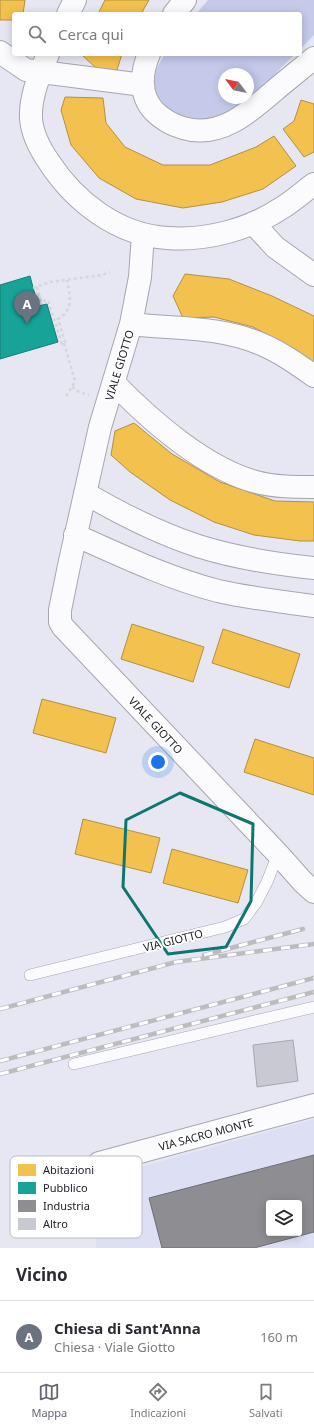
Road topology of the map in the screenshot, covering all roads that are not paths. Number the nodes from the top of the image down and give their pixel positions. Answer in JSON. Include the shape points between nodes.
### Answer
{"nodes":[{"id":1,"x":75,"y":0,"type":"edge"},
{"id":2,"x":185,"y":0,"type":"edge"},
{"id":3,"x":69,"y":12,"type":"edge"},
{"id":4,"x":176,"y":12,"type":"edge"},
{"id":5,"x":0,"y":52,"type":"edge"},
{"id":6,"x":148,"y":56,"type":"edge"},
{"id":7,"x":313,"y":59,"type":"edge"},
{"id":8,"x":44,"y":63,"type":"edge"},
{"id":9,"x":143,"y":85,"type":"junction"},
{"id":10,"x":314,"y":184,"type":"edge"},
{"id":11,"x":253,"y":223,"type":"junction"},
{"id":12,"x":143,"y":234,"type":"junction"},
{"id":13,"x":314,"y":275,"type":"edge"},
{"id":14,"x":131,"y":324,"type":"junction"},
{"id":15,"x":314,"y":376,"type":"edge"},
{"id":16,"x":114,"y":383,"type":"junction"},
{"id":17,"x":314,"y":487,"type":"edge"},
{"id":18,"x":85,"y":493,"type":"junction"},
{"id":19,"x":76,"y":535,"type":"junction"},
{"id":20,"x":314,"y":568,"type":"edge"},
{"id":21,"x":314,"y":606,"type":"edge"},
{"id":22,"x":278,"y":854,"type":"junction"},
{"id":23,"x":314,"y":892,"type":"edge"},
{"id":24,"x":30,"y":975,"type":"dead end"},
{"id":25,"x":314,"y":1007,"type":"edge"},
{"id":26,"x":74,"y":1064,"type":"dead end"},
{"id":27,"x":314,"y":1105,"type":"edge"},
{"id":28,"x":125,"y":1156,"type":"edge"}],
"edges":[{"from":1,"to":3,"type":"street"},
{"from":2,"to":4,"type":"street"},
{"from":5,"to":8,"type":"street","via":[[26,70]]},
{"from":6,"to":9,"type":"street","via":[[144,66]]},
{"from":7,"to":9,"type":"street","via":[[247,113],[229,124],[211,130],[186,129],[170,123],[154,111]]},
{"from":8,"to":9,"type":"street"},
{"from":8,"to":12,"type":"street","via":[[35,86],[31,116],[35,139],[64,184],[85,203],[119,225]]},
{"from":10,"to":11,"type":"street","via":[[281,209]]},
{"from":11,"to":12,"type":"street","via":[[199,237],[168,238]]},
{"from":11,"to":13,"type":"street","via":[[275,247]]},
{"from":12,"to":14,"type":"street","name":"VIALE GIOTTO","via":[[140,277]]},
{"from":14,"to":15,"type":"street","via":[[198,329],[246,339],[275,351]]},
{"from":14,"to":16,"type":"street","name":"VIALE GIOTTO"},
{"from":16,"to":17,"type":"street","via":[[132,402],[189,448],[238,476],[288,487]]},
{"from":16,"to":18,"type":"street","name":"VIALE GIOTTO"},
{"from":18,"to":19,"type":"street","name":"VIALE GIOTTO"},
{"from":18,"to":20,"type":"street","via":[[128,517],[197,546],[233,556]]},
{"from":19,"to":21,"type":"street","via":[[165,574],[199,585],[233,594]]},
{"from":19,"to":22,"type":"street","name":"VIALE GIOTTO","via":[[60,610],[60,622],[63,627]]},
{"from":22,"to":23,"type":"street","name":"VIALE GIOTTO"},
{"from":22,"to":24,"type":"lane","name":"VIA GIOTTO","via":[[267,882],[244,919],[225,927]]},
{"from":25,"to":26,"type":"lane"},
{"from":27,"to":28,"type":"street","name":"VIA SACRO MONTE"}]}
